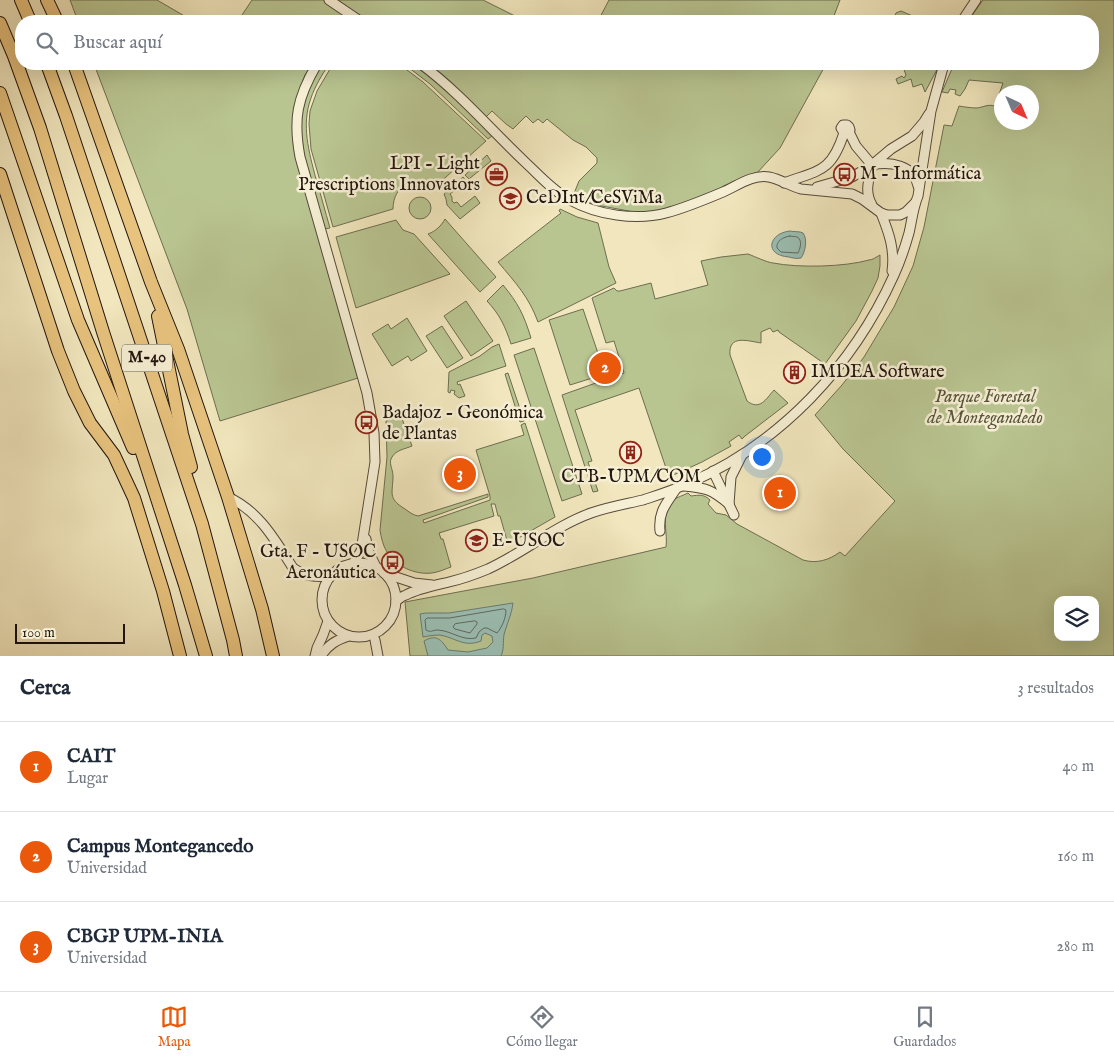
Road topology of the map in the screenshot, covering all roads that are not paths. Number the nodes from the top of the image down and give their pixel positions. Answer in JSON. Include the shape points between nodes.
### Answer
{"nodes":[{"id":1,"x":21,"y":0,"type":"edge"},
{"id":2,"x":47,"y":0,"type":"edge"},
{"id":3,"x":329,"y":0,"type":"edge"},
{"id":4,"x":976,"y":0,"type":"edge"},
{"id":5,"x":27,"y":15,"type":"edge"},
{"id":6,"x":54,"y":15,"type":"edge"},
{"id":7,"x":346,"y":15,"type":"edge"},
{"id":8,"x":966,"y":15,"type":"edge"},
{"id":9,"x":0,"y":23,"type":"edge"},
{"id":10,"x":15,"y":59,"type":"edge"},
{"id":11,"x":19,"y":70,"type":"edge"},
{"id":12,"x":49,"y":70,"type":"edge"},
{"id":13,"x":76,"y":70,"type":"edge"},
{"id":14,"x":314,"y":70,"type":"edge"},
{"id":15,"x":429,"y":70,"type":"edge"},
{"id":16,"x":942,"y":70,"type":"edge"},
{"id":17,"x":0,"y":93,"type":"edge"},
{"id":18,"x":931,"y":111,"type":"junction"},
{"id":19,"x":872,"y":165,"type":"junction"},
{"id":20,"x":891,"y":165,"type":"junction"},
{"id":21,"x":0,"y":174,"type":"edge"},
{"id":22,"x":870,"y":179,"type":"junction"},
{"id":23,"x":784,"y":183,"type":"junction"},
{"id":24,"x":918,"y":189,"type":"junction"},
{"id":25,"x":807,"y":190,"type":"junction"},
{"id":26,"x":915,"y":202,"type":"junction"},
{"id":27,"x":872,"y":205,"type":"junction"},
{"id":28,"x":881,"y":213,"type":"junction"},
{"id":29,"x":151,"y":282,"type":"junction"},
{"id":30,"x":886,"y":290,"type":"junction"},
{"id":31,"x":742,"y":455,"type":"junction"},
{"id":32,"x":713,"y":471,"type":"junction"},
{"id":33,"x":679,"y":487,"type":"junction"},
{"id":34,"x":228,"y":497,"type":"junction"},
{"id":35,"x":728,"y":504,"type":"junction"},
{"id":36,"x":734,"y":515,"type":"dead end"},
{"id":37,"x":202,"y":524,"type":"junction"},
{"id":38,"x":365,"y":529,"type":"junction"},
{"id":39,"x":168,"y":531,"type":"junction"},
{"id":40,"x":660,"y":531,"type":"dead end"},
{"id":41,"x":353,"y":564,"type":"junction"},
{"id":42,"x":376,"y":567,"type":"junction"},
{"id":43,"x":384,"y":573,"type":"junction"},
{"id":44,"x":331,"y":576,"type":"junction"},
{"id":45,"x":437,"y":585,"type":"junction"},
{"id":46,"x":396,"y":601,"type":"junction"},
{"id":47,"x":328,"y":621,"type":"junction"},
{"id":48,"x":349,"y":636,"type":"junction"},
{"id":49,"x":375,"y":640,"type":"dead end"},
{"id":50,"x":180,"y":656,"type":"edge"},
{"id":51,"x":206,"y":656,"type":"edge"},
{"id":52,"x":236,"y":656,"type":"edge"},
{"id":53,"x":273,"y":656,"type":"edge"},
{"id":54,"x":315,"y":656,"type":"edge"},
{"id":55,"x":321,"y":656,"type":"edge"},
{"id":56,"x":378,"y":656,"type":"edge"}],
"edges":[{"from":1,"to":5,"type":"highway"},
{"from":2,"to":6,"type":"highway"},
{"from":3,"to":7,"type":"street"},
{"from":4,"to":8,"type":"street"},
{"from":9,"to":10,"type":"highway","number":"M-40"},
{"from":11,"to":39,"type":"highway","number":"M-40"},
{"from":12,"to":37,"type":"highway","number":"M-40"},
{"from":13,"to":29,"type":"highway"},
{"from":14,"to":38,"type":"street","via":[[300,100],[296,138],[367,393],[374,433],[374,462]]},
{"from":15,"to":23,"type":"street","via":[[554,188],[585,207],[625,216],[647,216],[693,204],[757,177]]},
{"from":16,"to":18,"type":"street"},
{"from":17,"to":39,"type":"highway","via":[[78,320]]},
{"from":18,"to":19,"type":"street","via":[[912,136]]},
{"from":18,"to":24,"type":"street"},
{"from":19,"to":20,"type":"street"},
{"from":19,"to":22,"type":"street"},
{"from":19,"to":23,"type":"street","via":[[846,132],[837,154],[822,169]]},
{"from":19,"to":25,"type":"street","via":[[852,177]]},
{"from":20,"to":22,"type":"street","via":[[882,167]]},
{"from":20,"to":24,"type":"street","via":[[910,171]]},
{"from":21,"to":50,"type":"highway","via":[[74,391],[90,423],[114,455],[134,498]]},
{"from":22,"to":27,"type":"street","via":[[867,192]]},
{"from":23,"to":25,"type":"street"},
{"from":24,"to":26,"type":"street"},
{"from":25,"to":27,"type":"street","via":[[852,194]]},
{"from":26,"to":28,"type":"street","via":[[912,208],[900,215]]},
{"from":26,"to":30,"type":"street","via":[[903,253]]},
{"from":27,"to":28,"type":"street"},
{"from":28,"to":30,"type":"street","via":[[892,248],[891,273]]},
{"from":29,"to":34,"type":"highway","via":[[178,349]]},
{"from":29,"to":37,"type":"highway","via":[[182,434],[199,496]]},
{"from":30,"to":31,"type":"street","via":[[858,339],[810,399]]},
{"from":31,"to":32,"type":"street"},
{"from":31,"to":35,"type":"street","via":[[731,477]]},
{"from":32,"to":33,"type":"street"},
{"from":32,"to":35,"type":"street"},
{"from":33,"to":35,"type":"street","via":[[706,488]]},
{"from":33,"to":40,"type":"street","via":[[660,516]]},
{"from":33,"to":45,"type":"street","via":[[592,513],[489,569]]},
{"from":34,"to":44,"type":"street","via":[[262,521],[299,572],[311,577]]},
{"from":34,"to":53,"type":"highway"},
{"from":35,"to":36,"type":"street"},
{"from":37,"to":52,"type":"highway","number":"M-40"},
{"from":38,"to":41,"type":"street","via":[[361,550]]},
{"from":38,"to":42,"type":"street","via":[[368,550]]},
{"from":39,"to":51,"type":"highway","number":"M-40"},
{"from":41,"to":42,"type":"street"},
{"from":41,"to":44,"type":"street"},
{"from":42,"to":43,"type":"street"},
{"from":43,"to":45,"type":"street","via":[[414,583]]},
{"from":43,"to":46,"type":"street","via":[[391,581]]},
{"from":44,"to":47,"type":"street","via":[[322,598]]},
{"from":45,"to":46,"type":"street","via":[[406,594]]},
{"from":46,"to":48,"type":"street","via":[[394,614],[386,626],[362,638]]},
{"from":47,"to":48,"type":"street","via":[[333,628]]},
{"from":47,"to":54,"type":"street"},
{"from":48,"to":55,"type":"street","via":[[332,643]]},
{"from":49,"to":56,"type":"street"}]}
